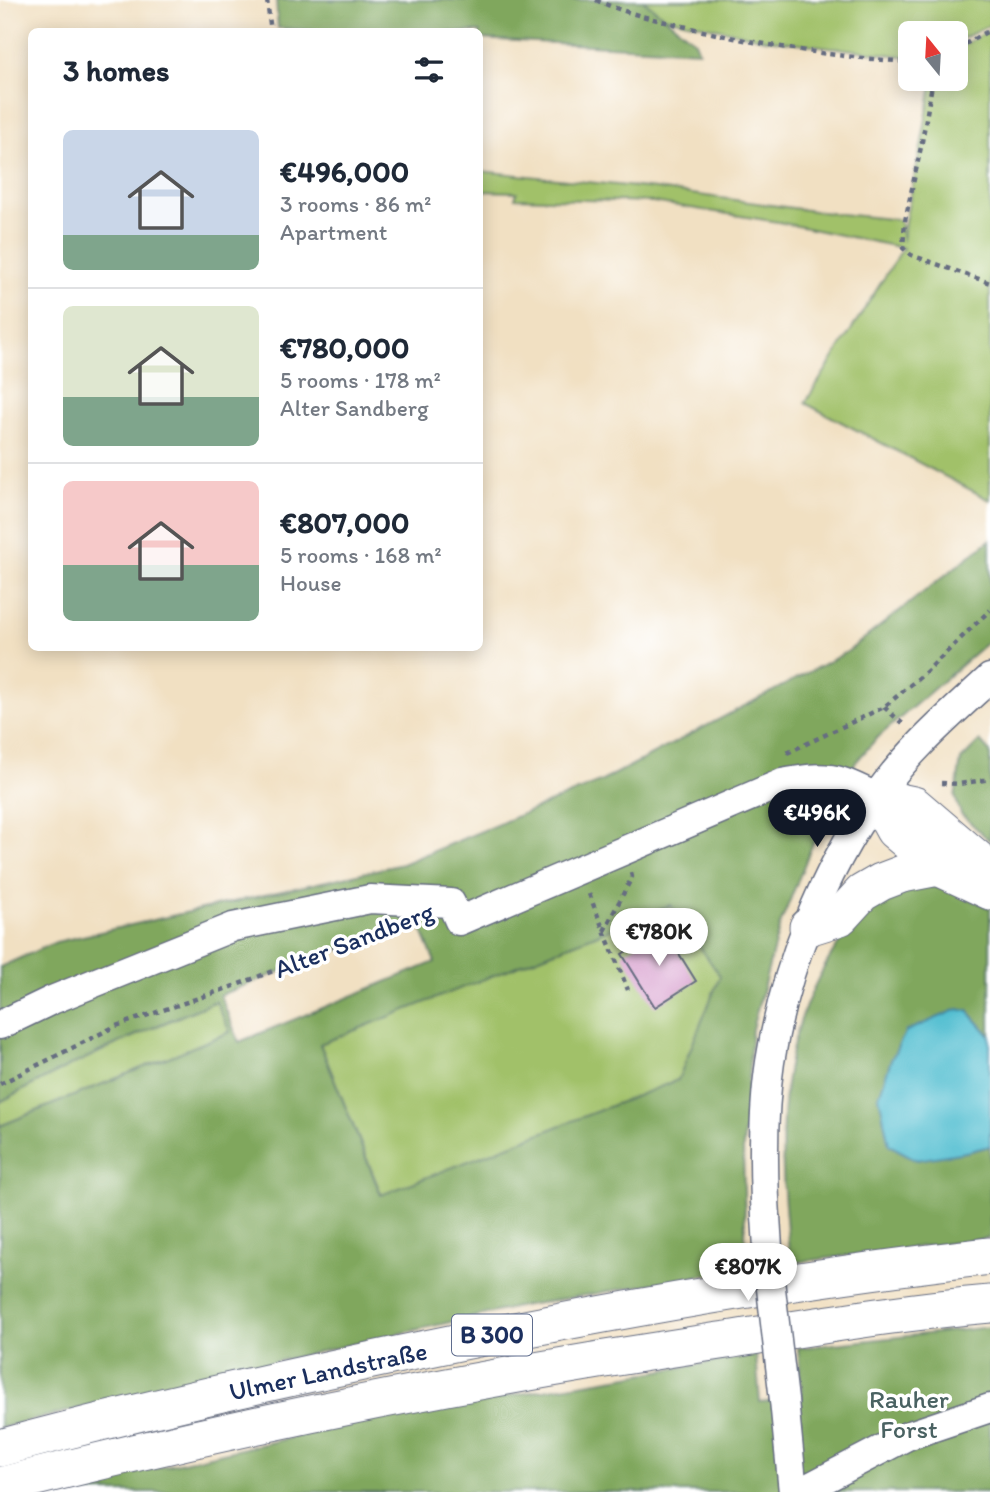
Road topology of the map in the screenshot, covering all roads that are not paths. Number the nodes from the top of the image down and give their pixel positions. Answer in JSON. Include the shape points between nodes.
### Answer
{"nodes":[{"id":1,"x":990,"y":678,"type":"edge"},
{"id":2,"x":866,"y":792,"type":"junction"},
{"id":3,"x":938,"y":867,"type":"junction"},
{"id":4,"x":990,"y":870,"type":"edge"},
{"id":5,"x":990,"y":891,"type":"edge"},
{"id":6,"x":808,"y":927,"type":"junction"},
{"id":7,"x":0,"y":1025,"type":"edge"},
{"id":8,"x":990,"y":1256,"type":"edge"},
{"id":9,"x":990,"y":1304,"type":"edge"},
{"id":10,"x":990,"y":1408,"type":"edge"},
{"id":11,"x":0,"y":1448,"type":"edge"},
{"id":12,"x":0,"y":1486,"type":"edge"},
{"id":13,"x":793,"y":1492,"type":"edge"},
{"id":14,"x":800,"y":1492,"type":"edge"}],
"edges":[{"from":1,"to":2,"type":"street"},
{"from":2,"to":3,"type":"main road","via":[[894,830]]},
{"from":2,"to":4,"type":"main road","via":[[914,805]]},
{"from":2,"to":6,"type":"street"},
{"from":2,"to":7,"type":"street","name":"Alter Sandberg","via":[[843,780],[813,777],[782,783],[459,921],[451,903],[370,900],[233,927]]},
{"from":3,"to":5,"type":"main road"},
{"from":3,"to":6,"type":"main road","via":[[881,882],[862,893],[840,918]]},
{"from":6,"to":13,"type":"street","bridge":true,"via":[[790,976],[770,1062],[762,1149],[770,1280]]},
{"from":8,"to":11,"type":"main road","name":"Ulmer Landstraße","number":"B 300","via":[[809,1279],[561,1321],[329,1369]]},
{"from":9,"to":12,"type":"main road","name":"Ulmer Landstraße","number":"B 300","via":[[571,1364],[186,1441]]},
{"from":10,"to":14,"type":"street","via":[[907,1436]]}]}
